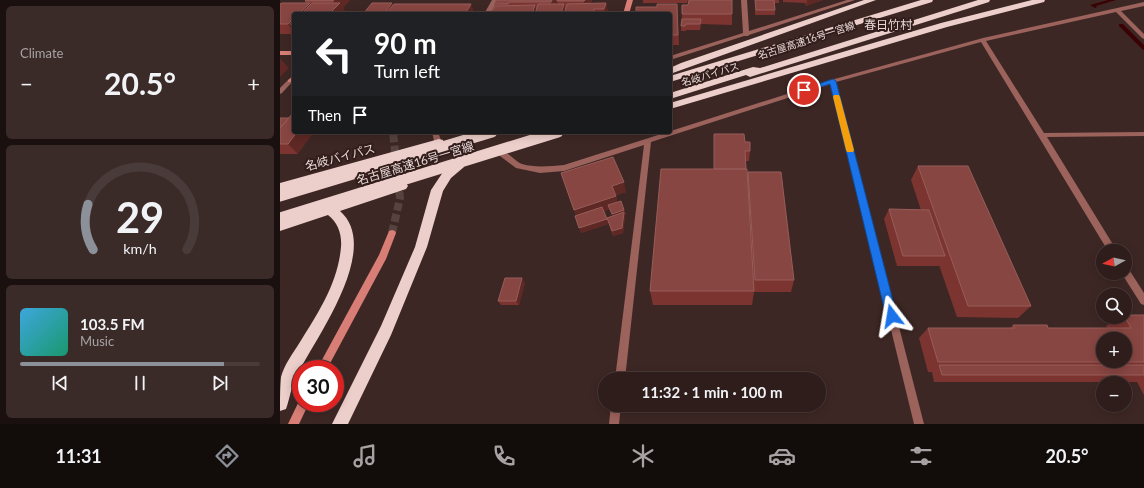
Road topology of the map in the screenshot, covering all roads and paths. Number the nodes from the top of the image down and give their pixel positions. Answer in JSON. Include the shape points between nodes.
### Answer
{"nodes":[{"id":1,"x":495,"y":0,"type":"edge"},
{"id":2,"x":630,"y":0,"type":"edge"},
{"id":3,"x":744,"y":0,"type":"edge"},
{"id":4,"x":852,"y":0,"type":"edge"},
{"id":5,"x":872,"y":0,"type":"edge"},
{"id":6,"x":924,"y":0,"type":"edge"},
{"id":7,"x":929,"y":0,"type":"edge"},
{"id":8,"x":973,"y":0,"type":"edge"},
{"id":9,"x":986,"y":0,"type":"edge"},
{"id":10,"x":1041,"y":0,"type":"edge"},
{"id":11,"x":1047,"y":0,"type":"edge"},
{"id":12,"x":1025,"y":4,"type":"junction"},
{"id":13,"x":1144,"y":4,"type":"edge"},
{"id":14,"x":1117,"y":10,"type":"junction"},
{"id":15,"x":488,"y":12,"type":"edge"},
{"id":16,"x":627,"y":12,"type":"edge"},
{"id":17,"x":746,"y":35,"type":"junction"},
{"id":18,"x":1144,"y":37,"type":"edge"},
{"id":19,"x":982,"y":40,"type":"junction"},
{"id":20,"x":280,"y":53,"type":"edge"},
{"id":21,"x":292,"y":53,"type":"edge"},
{"id":22,"x":672,"y":57,"type":"edge"},
{"id":23,"x":672,"y":70,"type":"edge"},
{"id":24,"x":672,"y":76,"type":"edge"},
{"id":25,"x":672,"y":76,"type":"edge"},
{"id":26,"x":292,"y":81,"type":"edge"},
{"id":27,"x":833,"y":81,"type":"junction"},
{"id":28,"x":280,"y":92,"type":"edge"},
{"id":29,"x":672,"y":97,"type":"edge"},
{"id":30,"x":672,"y":97,"type":"edge"},
{"id":31,"x":672,"y":105,"type":"edge"},
{"id":32,"x":672,"y":132,"type":"edge"},
{"id":33,"x":460,"y":134,"type":"edge"},
{"id":34,"x":485,"y":134,"type":"edge"},
{"id":35,"x":552,"y":134,"type":"edge"},
{"id":36,"x":561,"y":134,"type":"edge"},
{"id":37,"x":667,"y":134,"type":"edge"},
{"id":38,"x":1144,"y":134,"type":"edge"},
{"id":39,"x":1041,"y":135,"type":"junction"},
{"id":40,"x":436,"y":137,"type":"edge"},
{"id":41,"x":648,"y":140,"type":"junction"},
{"id":42,"x":500,"y":153,"type":"junction"},
{"id":43,"x":458,"y":167,"type":"junction"},
{"id":44,"x":280,"y":187,"type":"edge"},
{"id":45,"x":280,"y":196,"type":"edge"},
{"id":46,"x":330,"y":210,"type":"junction"},
{"id":47,"x":280,"y":218,"type":"edge"},
{"id":48,"x":280,"y":226,"type":"edge"},
{"id":49,"x":392,"y":233,"type":"tunnel mouth"},
{"id":50,"x":1109,"y":244,"type":"edge"},
{"id":51,"x":1131,"y":280,"type":"edge"},
{"id":52,"x":1144,"y":301,"type":"edge"},
{"id":53,"x":327,"y":360,"type":"edge"},
{"id":54,"x":621,"y":372,"type":"edge"},
{"id":55,"x":280,"y":403,"type":"edge"},
{"id":56,"x":299,"y":412,"type":"edge"},
{"id":57,"x":615,"y":412,"type":"edge"},
{"id":58,"x":292,"y":424,"type":"edge"},
{"id":59,"x":340,"y":424,"type":"edge"},
{"id":60,"x":614,"y":424,"type":"edge"},
{"id":61,"x":919,"y":424,"type":"edge"}],
"edges":[{"from":1,"to":15,"type":"street"},
{"from":2,"to":16,"type":"street"},
{"from":3,"to":17,"type":"street"},
{"from":4,"to":17,"type":"street"},
{"from":5,"to":23,"type":"highway"},
{"from":6,"to":24,"type":"highway","name":"名岐バイパス"},
{"from":7,"to":25,"type":"highway","name":"名古屋高速16号一宮線"},
{"from":8,"to":29,"type":"highway","name":"名古屋高速16号一宮線"},
{"from":9,"to":30,"type":"highway","name":"名岐バイパス"},
{"from":10,"to":12,"type":"highway"},
{"from":11,"to":12,"type":"highway"},
{"from":12,"to":31,"type":"highway","via":[[944,25]]},
{"from":13,"to":14,"type":"street"},
{"from":14,"to":18,"type":"street"},
{"from":14,"to":19,"type":"street"},
{"from":17,"to":22,"type":"street"},
{"from":19,"to":27,"type":"street"},
{"from":19,"to":39,"type":"street"},
{"from":20,"to":21,"type":"street"},
{"from":26,"to":28,"type":"street"},
{"from":27,"to":32,"type":"street"},
{"from":27,"to":61,"type":"street"},
{"from":33,"to":40,"type":"highway","name":"名岐バイパス"},
{"from":34,"to":45,"type":"highway","name":"名古屋高速16号一宮線","bridge":true},
{"from":35,"to":47,"type":"highway","name":"名古屋高速16号一宮線","bridge":true},
{"from":36,"to":42,"type":"highway"},
{"from":37,"to":41,"type":"street"},
{"from":38,"to":39,"type":"street"},
{"from":39,"to":50,"type":"street"},
{"from":40,"to":44,"type":"highway","name":"名岐バイパス"},
{"from":41,"to":42,"type":"street","via":[[564,168],[540,170],[519,166]]},
{"from":41,"to":54,"type":"street"},
{"from":42,"to":43,"type":"highway"},
{"from":43,"to":46,"type":"highway"},
{"from":43,"to":59,"type":"highway","via":[[447,175],[437,190],[421,247],[386,330]]},
{"from":46,"to":48,"type":"highway"},
{"from":46,"to":55,"type":"highway","via":[[342,221],[346,235],[344,271],[338,288],[291,372]]},
{"from":49,"to":53,"type":"street"},
{"from":51,"to":52,"type":"street"},
{"from":56,"to":58,"type":"street"},
{"from":57,"to":60,"type":"street"}]}
